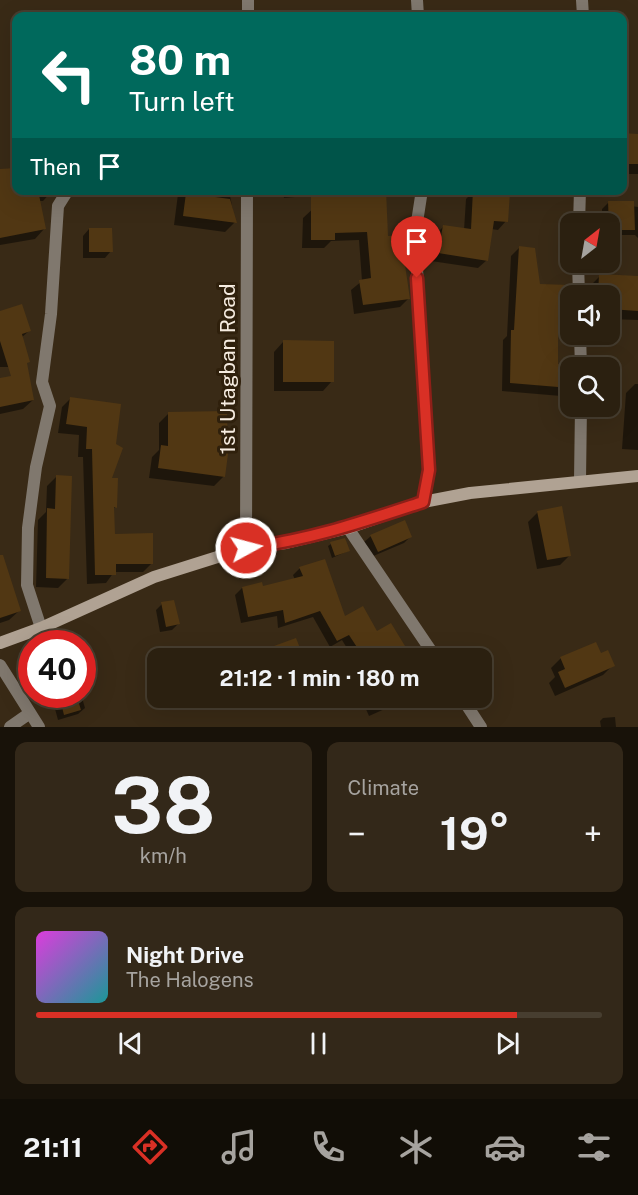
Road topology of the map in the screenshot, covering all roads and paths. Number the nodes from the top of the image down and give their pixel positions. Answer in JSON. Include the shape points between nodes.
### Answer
{"nodes":[{"id":1,"x":65,"y":195,"type":"edge"},
{"id":2,"x":247,"y":195,"type":"edge"},
{"id":3,"x":421,"y":195,"type":"edge"},
{"id":4,"x":580,"y":195,"type":"edge"},
{"id":5,"x":579,"y":213,"type":"edge"},
{"id":6,"x":581,"y":417,"type":"edge"},
{"id":7,"x":638,"y":476,"type":"edge"},
{"id":8,"x":580,"y":480,"type":"junction"},
{"id":9,"x":423,"y":502,"type":"junction"},
{"id":10,"x":348,"y":528,"type":"junction"},
{"id":11,"x":246,"y":548,"type":"junction"},
{"id":12,"x":41,"y":628,"type":"junction"},
{"id":13,"x":0,"y":643,"type":"edge"},
{"id":14,"x":428,"y":648,"type":"edge"},
{"id":15,"x":0,"y":665,"type":"edge"},
{"id":16,"x":469,"y":708,"type":"edge"},
{"id":17,"x":30,"y":713,"type":"junction"},
{"id":18,"x":10,"y":727,"type":"edge"},
{"id":19,"x":39,"y":727,"type":"edge"},
{"id":20,"x":481,"y":727,"type":"edge"}],
"edges":[{"from":1,"to":12,"type":"street","via":[[58,206],[42,382],[50,406],[28,528],[27,585]]},
{"from":2,"to":11,"type":"street","name":"1st Utagban Road"},
{"from":3,"to":9,"type":"street","via":[[415,235],[429,470]]},
{"from":4,"to":5,"type":"street"},
{"from":6,"to":8,"type":"street"},
{"from":7,"to":8,"type":"street"},
{"from":8,"to":9,"type":"street"},
{"from":9,"to":10,"type":"street"},
{"from":10,"to":11,"type":"street"},
{"from":10,"to":14,"type":"street"},
{"from":11,"to":12,"type":"street","via":[[153,577]]},
{"from":12,"to":13,"type":"street"},
{"from":15,"to":17,"type":"street"},
{"from":16,"to":20,"type":"street"},
{"from":17,"to":18,"type":"street"},
{"from":17,"to":19,"type":"street"}]}
